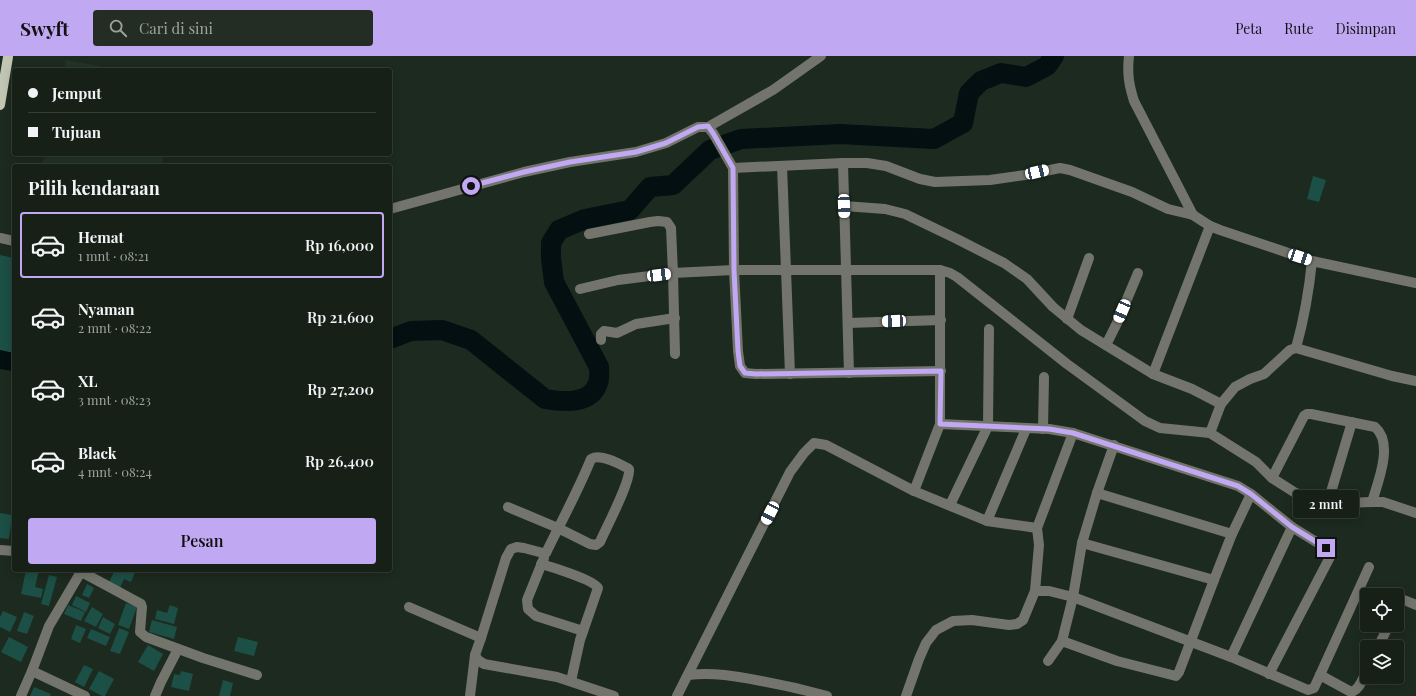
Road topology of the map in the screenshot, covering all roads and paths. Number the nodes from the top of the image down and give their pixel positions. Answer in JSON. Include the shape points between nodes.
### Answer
{"nodes":[{"id":1,"x":8,"y":56,"type":"edge"},
{"id":2,"x":821,"y":56,"type":"edge"},
{"id":3,"x":1129,"y":56,"type":"edge"},
{"id":4,"x":0,"y":73,"type":"edge"},
{"id":5,"x":0,"y":105,"type":"edge"},
{"id":6,"x":711,"y":130,"type":"junction"},
{"id":7,"x":843,"y":163,"type":"junction"},
{"id":8,"x":782,"y":166,"type":"junction"},
{"id":9,"x":733,"y":168,"type":"junction"},
{"id":10,"x":844,"y":206,"type":"junction"},
{"id":11,"x":392,"y":208,"type":"edge"},
{"id":12,"x":1193,"y":215,"type":"junction"},
{"id":13,"x":1210,"y":226,"type":"junction"},
{"id":14,"x":588,"y":234,"type":"dead end"},
{"id":15,"x":0,"y":238,"type":"edge"},
{"id":16,"x":12,"y":241,"type":"edge"},
{"id":17,"x":1089,"y":258,"type":"dead end"},
{"id":18,"x":1312,"y":261,"type":"junction"},
{"id":19,"x":734,"y":270,"type":"junction"},
{"id":20,"x":787,"y":270,"type":"junction"},
{"id":21,"x":940,"y":270,"type":"junction"},
{"id":22,"x":847,"y":271,"type":"junction"},
{"id":23,"x":673,"y":273,"type":"junction"},
{"id":24,"x":1138,"y":273,"type":"dead end"},
{"id":25,"x":1416,"y":283,"type":"edge"},
{"id":26,"x":580,"y":289,"type":"dead end"},
{"id":27,"x":675,"y":318,"type":"junction"},
{"id":28,"x":1067,"y":319,"type":"junction"},
{"id":29,"x":941,"y":320,"type":"junction"},
{"id":30,"x":848,"y":323,"type":"junction"},
{"id":31,"x":989,"y":329,"type":"dead end"},
{"id":32,"x":601,"y":340,"type":"dead end"},
{"id":33,"x":1106,"y":345,"type":"junction"},
{"id":34,"x":1296,"y":348,"type":"junction"},
{"id":35,"x":675,"y":354,"type":"dead end"},
{"id":36,"x":941,"y":371,"type":"junction"},
{"id":37,"x":790,"y":374,"type":"junction"},
{"id":38,"x":849,"y":374,"type":"junction"},
{"id":39,"x":1153,"y":374,"type":"junction"},
{"id":40,"x":1044,"y":377,"type":"dead end"},
{"id":41,"x":1416,"y":380,"type":"edge"},
{"id":42,"x":1221,"y":404,"type":"junction"},
{"id":43,"x":1352,"y":422,"type":"junction"},
{"id":44,"x":940,"y":424,"type":"junction"},
{"id":45,"x":988,"y":426,"type":"junction"},
{"id":46,"x":1026,"y":429,"type":"junction"},
{"id":47,"x":1043,"y":429,"type":"junction"},
{"id":48,"x":1073,"y":433,"type":"junction"},
{"id":49,"x":1210,"y":433,"type":"junction"},
{"id":50,"x":1114,"y":445,"type":"junction"},
{"id":51,"x":1272,"y":478,"type":"junction"},
{"id":52,"x":914,"y":491,"type":"junction"},
{"id":53,"x":1097,"y":493,"type":"junction"},
{"id":54,"x":1251,"y":494,"type":"junction"},
{"id":55,"x":1328,"y":502,"type":"junction"},
{"id":56,"x":1372,"y":502,"type":"junction"},
{"id":57,"x":950,"y":505,"type":"junction"},
{"id":58,"x":508,"y":507,"type":"dead end"},
{"id":59,"x":1416,"y":513,"type":"edge"},
{"id":60,"x":988,"y":521,"type":"junction"},
{"id":61,"x":1292,"y":527,"type":"junction"},
{"id":62,"x":558,"y":528,"type":"junction"},
{"id":63,"x":1037,"y":528,"type":"junction"},
{"id":64,"x":1232,"y":534,"type":"junction"},
{"id":65,"x":1082,"y":543,"type":"junction"},
{"id":66,"x":0,"y":550,"type":"edge"},
{"id":67,"x":12,"y":551,"type":"edge"},
{"id":68,"x":546,"y":553,"type":"junction"},
{"id":69,"x":541,"y":564,"type":"junction"},
{"id":70,"x":1369,"y":567,"type":"dead end"},
{"id":71,"x":80,"y":572,"type":"edge"},
{"id":72,"x":85,"y":572,"type":"edge"},
{"id":73,"x":1214,"y":580,"type":"junction"},
{"id":74,"x":1035,"y":591,"type":"junction"},
{"id":75,"x":1073,"y":597,"type":"junction"},
{"id":76,"x":1404,"y":600,"type":"edge"},
{"id":77,"x":1416,"y":605,"type":"edge"},
{"id":78,"x":409,"y":607,"type":"dead end"},
{"id":79,"x":583,"y":631,"type":"junction"},
{"id":80,"x":481,"y":638,"type":"junction"},
{"id":81,"x":1062,"y":641,"type":"junction"},
{"id":82,"x":1190,"y":641,"type":"junction"},
{"id":83,"x":178,"y":649,"type":"junction"},
{"id":84,"x":475,"y":655,"type":"junction"},
{"id":85,"x":1231,"y":657,"type":"junction"},
{"id":86,"x":1048,"y":661,"type":"dead end"},
{"id":87,"x":32,"y":671,"type":"junction"},
{"id":88,"x":1269,"y":674,"type":"junction"},
{"id":89,"x":257,"y":675,"type":"dead end"},
{"id":90,"x":688,"y":675,"type":"junction"},
{"id":91,"x":1320,"y":676,"type":"junction"},
{"id":92,"x":571,"y":681,"type":"junction"},
{"id":93,"x":1360,"y":684,"type":"edge"},
{"id":94,"x":21,"y":696,"type":"edge"},
{"id":95,"x":85,"y":696,"type":"edge"},
{"id":96,"x":156,"y":696,"type":"edge"},
{"id":97,"x":470,"y":696,"type":"edge"},
{"id":98,"x":614,"y":696,"type":"edge"},
{"id":99,"x":676,"y":696,"type":"edge"},
{"id":100,"x":827,"y":696,"type":"edge"},
{"id":101,"x":906,"y":696,"type":"edge"}],
"edges":[{"from":1,"to":4,"type":"main road"},
{"from":1,"to":5,"type":"main road"},
{"from":2,"to":6,"type":"street"},
{"from":3,"to":12,"type":"street","via":[[1129,82],[1134,102]]},
{"from":6,"to":9,"type":"street"},
{"from":6,"to":11,"type":"street","via":[[698,127],[666,143],[636,152],[524,172]]},
{"from":7,"to":8,"type":"street"},
{"from":7,"to":10,"type":"street"},
{"from":7,"to":12,"type":"street","via":[[886,166],[935,182],[990,180],[1060,168],[1132,192],[1168,209]]},
{"from":8,"to":9,"type":"street"},
{"from":8,"to":20,"type":"street"},
{"from":9,"to":19,"type":"street"},
{"from":10,"to":22,"type":"street"},
{"from":10,"to":28,"type":"street","via":[[905,214],[957,239],[1004,263],[1027,280]]},
{"from":12,"to":13,"type":"street"},
{"from":13,"to":18,"type":"street"},
{"from":13,"to":39,"type":"street"},
{"from":14,"to":23,"type":"street","via":[[658,221],[667,222],[671,228]]},
{"from":15,"to":16,"type":"street"},
{"from":17,"to":28,"type":"street"},
{"from":18,"to":25,"type":"street"},
{"from":18,"to":34,"type":"street","via":[[1308,295]]},
{"from":19,"to":20,"type":"street"},
{"from":19,"to":23,"type":"street"},
{"from":19,"to":37,"type":"street","via":[[740,366],[745,373]]},
{"from":20,"to":22,"type":"street"},
{"from":20,"to":37,"type":"street"},
{"from":21,"to":22,"type":"street"},
{"from":21,"to":29,"type":"street"},
{"from":21,"to":49,"type":"street","via":[[957,277],[1067,364],[1145,421],[1160,428]]},
{"from":22,"to":30,"type":"street"},
{"from":23,"to":26,"type":"street","via":[[618,280]]},
{"from":23,"to":27,"type":"street"},
{"from":24,"to":33,"type":"street"},
{"from":27,"to":32,"type":"street","via":[[636,324],[617,332],[603,331]]},
{"from":27,"to":35,"type":"street"},
{"from":28,"to":33,"type":"street"},
{"from":29,"to":30,"type":"street"},
{"from":29,"to":36,"type":"street"},
{"from":30,"to":38,"type":"street"},
{"from":31,"to":45,"type":"street"},
{"from":33,"to":39,"type":"street"},
{"from":34,"to":41,"type":"street","via":[[1392,376]]},
{"from":34,"to":42,"type":"street","via":[[1290,350],[1264,374],[1235,387]]},
{"from":36,"to":38,"type":"street"},
{"from":36,"to":44,"type":"street"},
{"from":37,"to":38,"type":"street"},
{"from":39,"to":42,"type":"street","via":[[1192,389]]},
{"from":40,"to":47,"type":"street"},
{"from":42,"to":49,"type":"street"},
{"from":43,"to":51,"type":"street","via":[[1311,414],[1304,416]]},
{"from":43,"to":55,"type":"street"},
{"from":43,"to":56,"type":"street","via":[[1375,427],[1382,439],[1383,465]]},
{"from":44,"to":45,"type":"street"},
{"from":44,"to":52,"type":"street"},
{"from":45,"to":46,"type":"street"},
{"from":45,"to":57,"type":"street"},
{"from":46,"to":47,"type":"street"},
{"from":46,"to":60,"type":"street"},
{"from":47,"to":48,"type":"street"},
{"from":48,"to":50,"type":"street"},
{"from":48,"to":63,"type":"street"},
{"from":49,"to":51,"type":"street","via":[[1256,462]]},
{"from":50,"to":53,"type":"street"},
{"from":50,"to":54,"type":"street","via":[[1238,486]]},
{"from":51,"to":55,"type":"street","via":[[1294,492],[1315,501]]},
{"from":52,"to":57,"type":"street"},
{"from":52,"to":90,"type":"street","via":[[826,445],[814,444],[790,472]]},
{"from":53,"to":64,"type":"street"},
{"from":53,"to":65,"type":"street"},
{"from":54,"to":61,"type":"street"},
{"from":54,"to":64,"type":"street"},
{"from":55,"to":56,"type":"street"},
{"from":56,"to":59,"type":"street","via":[[1383,502]]},
{"from":57,"to":60,"type":"street"},
{"from":58,"to":62,"type":"street"},
{"from":60,"to":63,"type":"street"},
{"from":61,"to":85,"type":"street"},
{"from":61,"to":88,"type":"street","via":[[1326,548],[1330,552],[1330,557]]},
{"from":62,"to":62,"type":"street","via":[[590,459],[604,458],[629,470],[600,542],[596,545],[590,544]]},
{"from":62,"to":68,"type":"street"},
{"from":63,"to":74,"type":"street","via":[[1039,545]]},
{"from":64,"to":73,"type":"street"},
{"from":65,"to":73,"type":"street"},
{"from":65,"to":75,"type":"street"},
{"from":66,"to":67,"type":"street"},
{"from":68,"to":69,"type":"street"},
{"from":68,"to":80,"type":"street","via":[[511,548]]},
{"from":69,"to":79,"type":"street","via":[[527,600],[528,609],[536,616]]},
{"from":69,"to":79,"type":"street","via":[[588,580],[597,586]]},
{"from":70,"to":91,"type":"street"},
{"from":71,"to":87,"type":"street","via":[[49,626]]},
{"from":72,"to":83,"type":"street","via":[[141,604],[142,634]]},
{"from":73,"to":82,"type":"street"},
{"from":74,"to":75,"type":"street","via":[[1049,591]]},
{"from":74,"to":101,"type":"street","via":[[1023,620],[1017,624],[953,621],[936,630],[918,658]]},
{"from":75,"to":81,"type":"street"},
{"from":75,"to":82,"type":"street"},
{"from":76,"to":77,"type":"street"},
{"from":78,"to":80,"type":"street"},
{"from":79,"to":92,"type":"street"},
{"from":80,"to":84,"type":"street"},
{"from":81,"to":82,"type":"street","via":[[1117,661],[1175,676],[1179,672]]},
{"from":81,"to":86,"type":"street"},
{"from":82,"to":85,"type":"street"},
{"from":83,"to":89,"type":"street"},
{"from":83,"to":96,"type":"street"},
{"from":84,"to":92,"type":"street","via":[[484,664]]},
{"from":84,"to":97,"type":"street"},
{"from":85,"to":88,"type":"street"},
{"from":87,"to":94,"type":"street"},
{"from":87,"to":95,"type":"street"},
{"from":88,"to":91,"type":"street","via":[[1308,690],[1314,688]]},
{"from":90,"to":99,"type":"street"},
{"from":90,"to":100,"type":"street","via":[[720,674]]},
{"from":91,"to":93,"type":"street","via":[[1351,692]]},
{"from":92,"to":98,"type":"street"}]}
